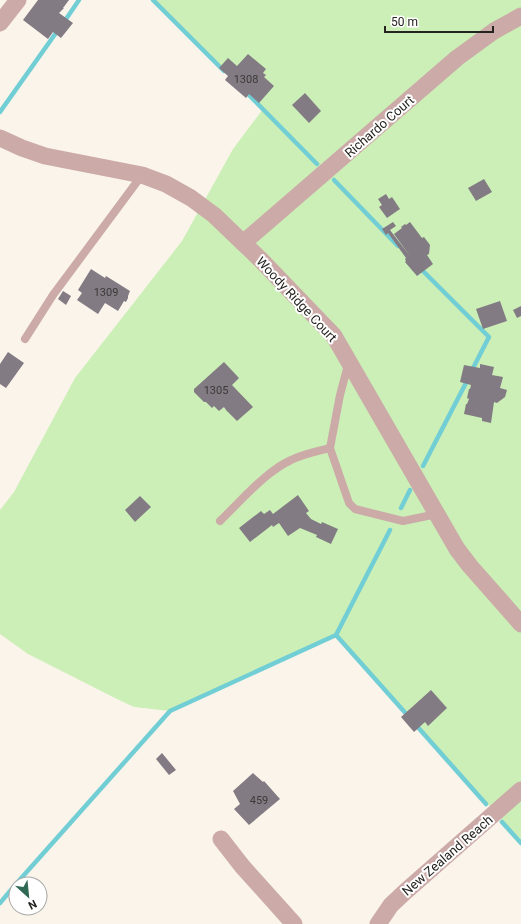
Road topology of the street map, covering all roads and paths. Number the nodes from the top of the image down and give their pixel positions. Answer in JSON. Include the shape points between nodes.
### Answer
{"nodes":[{"id":1,"x":18,"y":0,"type":"edge"},
{"id":2,"x":521,"y":16,"type":"edge"},
{"id":3,"x":0,"y":23,"type":"edge"},
{"id":4,"x":0,"y":138,"type":"edge"},
{"id":5,"x":142,"y":175,"type":"junction"},
{"id":6,"x":243,"y":244,"type":"junction"},
{"id":7,"x":25,"y":339,"type":"dead end"},
{"id":8,"x":349,"y":362,"type":"junction"},
{"id":9,"x":330,"y":448,"type":"junction"},
{"id":10,"x":438,"y":514,"type":"junction"},
{"id":11,"x":220,"y":521,"type":"dead end"},
{"id":12,"x":521,"y":624,"type":"edge"},
{"id":13,"x":521,"y":790,"type":"edge"},
{"id":14,"x":221,"y":840,"type":"dead end"},
{"id":15,"x":294,"y":924,"type":"edge"},
{"id":16,"x":378,"y":924,"type":"edge"}],
"edges":[{"from":1,"to":3,"type":"street"},
{"from":2,"to":6,"type":"street","name":"Richardo Court","via":[[494,31],[457,58]]},
{"from":4,"to":5,"type":"street","name":"Woody Ridge Court","via":[[45,156]]},
{"from":5,"to":6,"type":"street","name":"Woody Ridge Court","via":[[166,184],[191,198],[214,215]]},
{"from":5,"to":7,"type":"lane","via":[[53,295]]},
{"from":6,"to":8,"type":"street","name":"Woody Ridge Court","via":[[322,322],[334,336]]},
{"from":8,"to":9,"type":"lane"},
{"from":8,"to":10,"type":"street","name":"Woody Ridge Court"},
{"from":9,"to":10,"type":"lane","via":[[349,502],[355,509],[403,521]]},
{"from":9,"to":11,"type":"lane","via":[[281,465],[254,487]]},
{"from":10,"to":12,"type":"street","name":"Woody Ridge Court","via":[[457,549]]},
{"from":13,"to":16,"type":"street","name":"New Zealand Reach","via":[[391,905]]},
{"from":14,"to":15,"type":"street"}]}
